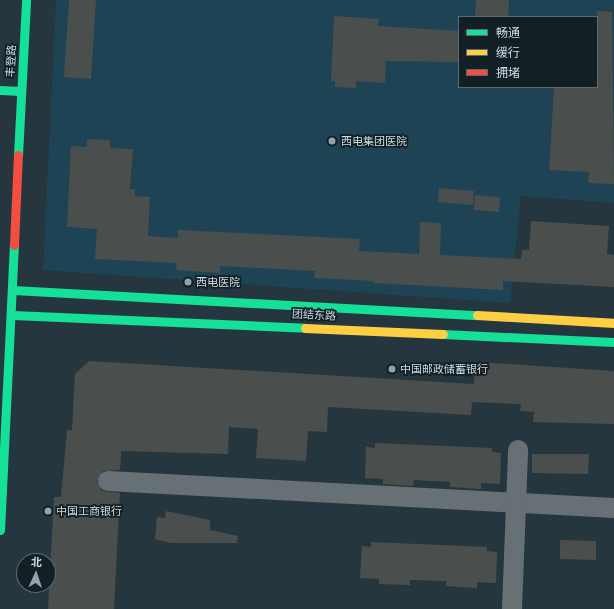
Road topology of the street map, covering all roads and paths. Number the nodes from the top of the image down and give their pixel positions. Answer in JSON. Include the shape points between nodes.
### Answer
{"nodes":[{"id":1,"x":26,"y":0,"type":"edge"},
{"id":2,"x":0,"y":90,"type":"edge"},
{"id":3,"x":22,"y":91,"type":"junction"},
{"id":4,"x":14,"y":290,"type":"junction"},
{"id":5,"x":13,"y":315,"type":"junction"},
{"id":6,"x":614,"y":323,"type":"edge"},
{"id":7,"x":614,"y":342,"type":"edge"},
{"id":8,"x":518,"y":450,"type":"dead end"},
{"id":9,"x":108,"y":481,"type":"dead end"},
{"id":10,"x":513,"y":501,"type":"junction"},
{"id":11,"x":614,"y":508,"type":"edge"},
{"id":12,"x":0,"y":530,"type":"edge"},
{"id":13,"x":512,"y":609,"type":"edge"}],
"edges":[{"from":1,"to":3,"type":"street","name":"丰登路"},
{"from":2,"to":3,"type":"street"},
{"from":3,"to":4,"type":"street","name":"丰登路"},
{"from":4,"to":5,"type":"street","name":"丰登路"},
{"from":4,"to":6,"type":"street"},
{"from":5,"to":7,"type":"street","name":"团结东路"},
{"from":5,"to":12,"type":"street","name":"丰登路"},
{"from":8,"to":10,"type":"street"},
{"from":9,"to":10,"type":"street"},
{"from":10,"to":11,"type":"street"},
{"from":10,"to":13,"type":"street"}]}
